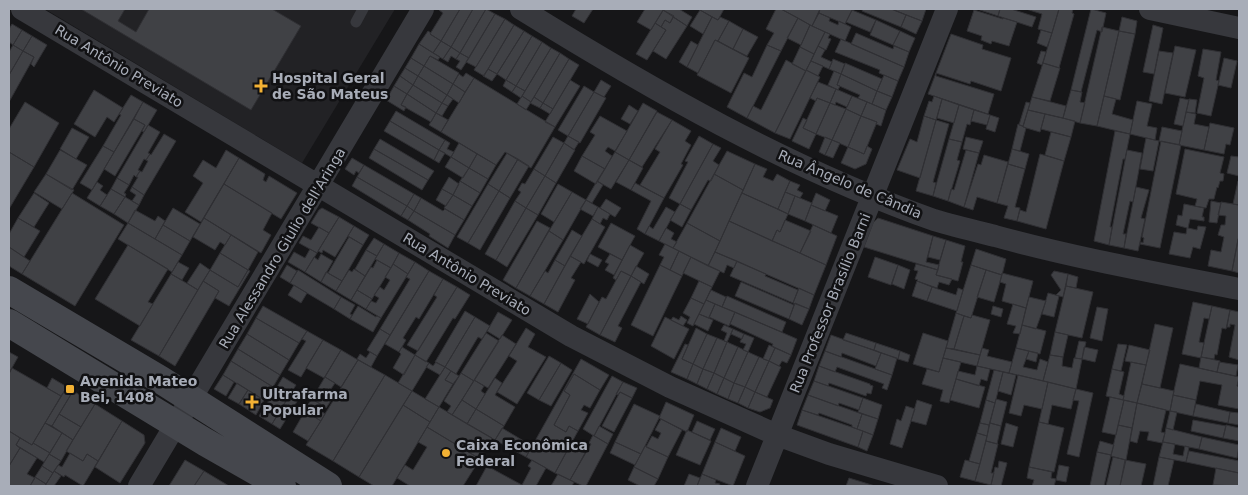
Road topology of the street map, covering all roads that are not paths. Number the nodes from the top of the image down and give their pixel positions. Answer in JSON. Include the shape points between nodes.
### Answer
{"nodes":[{"id":1,"x":22,"y":9,"type":"edge"},
{"id":2,"x":363,"y":9,"type":"edge"},
{"id":3,"x":423,"y":9,"type":"edge"},
{"id":4,"x":521,"y":9,"type":"edge"},
{"id":5,"x":948,"y":9,"type":"edge"},
{"id":6,"x":1150,"y":9,"type":"edge"},
{"id":7,"x":356,"y":22,"type":"dead end"},
{"id":8,"x":1239,"y":28,"type":"edge"},
{"id":9,"x":320,"y":185,"type":"junction"},
{"id":10,"x":872,"y":196,"type":"junction"},
{"id":11,"x":1239,"y":289,"type":"edge"},
{"id":12,"x":9,"y":290,"type":"edge"},
{"id":13,"x":9,"y":323,"type":"edge"},
{"id":14,"x":191,"y":399,"type":"junction"},
{"id":15,"x":176,"y":424,"type":"junction"},
{"id":16,"x":777,"y":435,"type":"junction"},
{"id":17,"x":139,"y":486,"type":"edge"},
{"id":18,"x":282,"y":486,"type":"edge"},
{"id":19,"x":328,"y":486,"type":"edge"},
{"id":20,"x":757,"y":486,"type":"edge"},
{"id":21,"x":936,"y":486,"type":"edge"}],
"edges":[{"from":1,"to":9,"type":"street","name":"Rua Antônio Previato"},
{"from":2,"to":7,"type":"lane"},
{"from":3,"to":9,"type":"street","name":"Rua Alessandro Giulio dell'Aringa"},
{"from":4,"to":10,"type":"street","name":"Rua Ângelo de Cândia","via":[[677,101],[762,146]]},
{"from":5,"to":10,"type":"street","name":"Rua Professor Brasílio Barni"},
{"from":6,"to":8,"type":"street"},
{"from":9,"to":14,"type":"street","name":"Rua Alessandro Giulio dell'Aringa"},
{"from":9,"to":16,"type":"street","name":"Rua Antônio Previato","via":[[570,336],[670,388]]},
{"from":10,"to":11,"type":"street","name":"Rua Ângelo de Cândia","via":[[936,220],[1031,246]]},
{"from":10,"to":16,"type":"street","name":"Rua Professor Brasílio Barni"},
{"from":12,"to":14,"type":"main road"},
{"from":13,"to":15,"type":"main road"},
{"from":14,"to":15,"type":"street","name":"Rua Alessandro Giulio dell'Aringa"},
{"from":14,"to":19,"type":"main road"},
{"from":15,"to":17,"type":"street","name":"Rua Alessandro Giulio dell'Aringa"},
{"from":15,"to":18,"type":"main road"},
{"from":16,"to":20,"type":"street","name":"Rua Professor Brasílio Barni"},
{"from":16,"to":21,"type":"street","name":"Rua Antônio Previato"}]}
